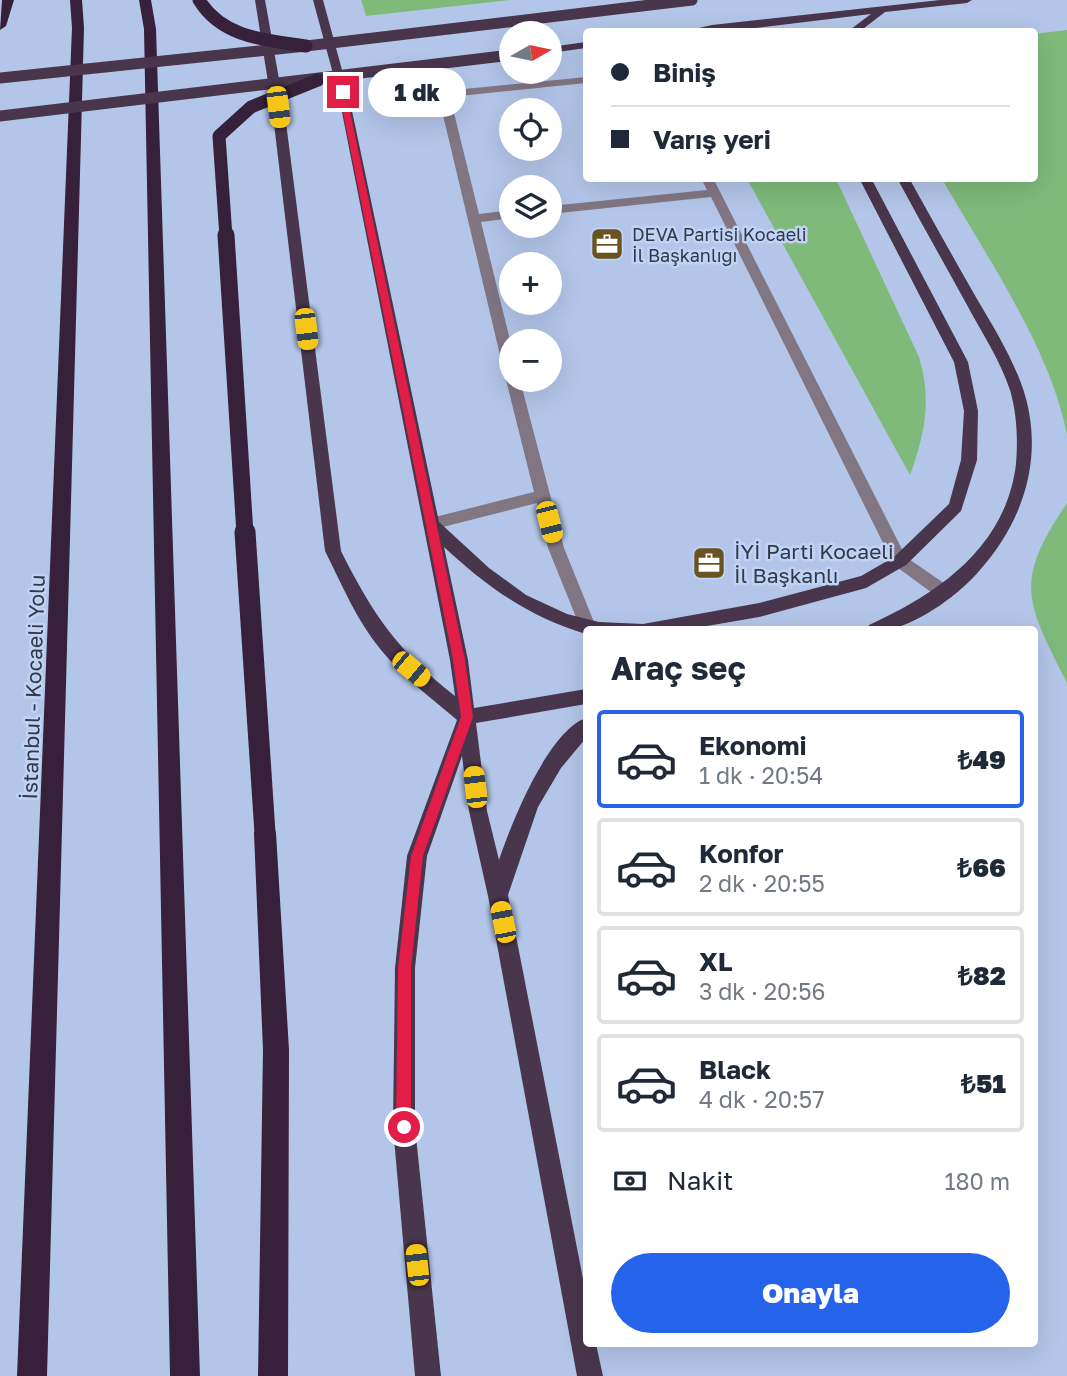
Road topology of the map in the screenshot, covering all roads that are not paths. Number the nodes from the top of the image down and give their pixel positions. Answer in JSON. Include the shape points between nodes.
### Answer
{"nodes":[{"id":1,"x":8,"y":0,"type":"edge"},
{"id":2,"x":76,"y":0,"type":"edge"},
{"id":3,"x":145,"y":0,"type":"edge"},
{"id":4,"x":199,"y":0,"type":"edge"},
{"id":5,"x":260,"y":0,"type":"edge"},
{"id":6,"x":318,"y":0,"type":"edge"},
{"id":7,"x":692,"y":0,"type":"edge"},
{"id":8,"x":967,"y":0,"type":"edge"},
{"id":9,"x":885,"y":9,"type":"junction"},
{"id":10,"x":0,"y":26,"type":"edge"},
{"id":11,"x":712,"y":28,"type":"edge"},
{"id":12,"x":858,"y":28,"type":"edge"},
{"id":13,"x":583,"y":45,"type":"edge"},
{"id":14,"x":306,"y":46,"type":"junction"},
{"id":15,"x":562,"y":48,"type":"edge"},
{"id":16,"x":499,"y":57,"type":"edge"},
{"id":17,"x":0,"y":78,"type":"edge"},
{"id":18,"x":318,"y":80,"type":"junction"},
{"id":19,"x":583,"y":80,"type":"edge"},
{"id":20,"x":0,"y":116,"type":"edge"},
{"id":21,"x":709,"y":182,"type":"edge"},
{"id":22,"x":867,"y":182,"type":"edge"},
{"id":23,"x":905,"y":182,"type":"edge"},
{"id":24,"x":715,"y":193,"type":"junction"},
{"id":25,"x":562,"y":209,"type":"edge"},
{"id":26,"x":499,"y":216,"type":"edge"},
{"id":27,"x":472,"y":219,"type":"junction"},
{"id":28,"x":500,"y":329,"type":"edge"},
{"id":29,"x":516,"y":392,"type":"edge"},
{"id":30,"x":543,"y":496,"type":"junction"},
{"id":31,"x":431,"y":524,"type":"junction"},
{"id":32,"x":900,"y":562,"type":"junction"},
{"id":33,"x":945,"y":593,"type":"junction"},
{"id":34,"x":585,"y":626,"type":"edge"},
{"id":35,"x":588,"y":626,"type":"edge"},
{"id":36,"x":664,"y":626,"type":"edge"},
{"id":37,"x":883,"y":626,"type":"edge"},
{"id":38,"x":583,"y":697,"type":"edge"},
{"id":39,"x":467,"y":717,"type":"junction"},
{"id":40,"x":583,"y":730,"type":"edge"},
{"id":41,"x":498,"y":896,"type":"junction"},
{"id":42,"x":583,"y":1339,"type":"edge"},
{"id":43,"x":584,"y":1347,"type":"edge"},
{"id":44,"x":32,"y":1376,"type":"edge"},
{"id":45,"x":185,"y":1376,"type":"edge"},
{"id":46,"x":273,"y":1376,"type":"edge"},
{"id":47,"x":428,"y":1376,"type":"edge"},
{"id":48,"x":590,"y":1376,"type":"edge"}],
"edges":[{"from":1,"to":10,"type":"highway"},
{"from":2,"to":44,"type":"highway","name":"İstanbul - Kocaeli Yolu"},
{"from":3,"to":45,"type":"highway","via":[[150,43]]},
{"from":4,"to":14,"type":"highway","bridge":true,"via":[[214,21],[231,29]]},
{"from":5,"to":39,"type":"main road","via":[[278,107],[334,551],[379,634],[411,669]]},
{"from":6,"to":31,"type":"main road","via":[[343,92]]},
{"from":7,"to":14,"type":"main road","bridge":true},
{"from":8,"to":9,"type":"main road"},
{"from":9,"to":11,"type":"main road"},
{"from":9,"to":12,"type":"main road"},
{"from":13,"to":15,"type":"main road"},
{"from":14,"to":17,"type":"main road","bridge":true},
{"from":16,"to":18,"type":"main road","bridge":true},
{"from":18,"to":20,"type":"main road","bridge":true},
{"from":18,"to":46,"type":"highway","bridge":true,"via":[[256,102],[231,119],[219,136],[276,1050]]},
{"from":19,"to":27,"type":"lane","via":[[444,94]]},
{"from":21,"to":24,"type":"lane"},
{"from":22,"to":32,"type":"main road","via":[[961,362],[971,411],[969,460],[956,506]]},
{"from":23,"to":33,"type":"main road","via":[[1003,358],[1021,404],[1026,452],[1016,508],[993,547]]},
{"from":24,"to":25,"type":"lane"},
{"from":24,"to":32,"type":"lane"},
{"from":26,"to":27,"type":"lane"},
{"from":27,"to":28,"type":"lane"},
{"from":29,"to":30,"type":"lane"},
{"from":30,"to":31,"type":"lane"},
{"from":30,"to":35,"type":"lane","via":[[556,548]]},
{"from":31,"to":34,"type":"main road","via":[[477,571],[527,606]]},
{"from":31,"to":39,"type":"main road"},
{"from":32,"to":33,"type":"lane"},
{"from":32,"to":36,"type":"main road","via":[[866,581],[814,598]]},
{"from":33,"to":37,"type":"main road"},
{"from":38,"to":39,"type":"main road"},
{"from":39,"to":41,"type":"main road","via":[[478,811]]},
{"from":39,"to":47,"type":"main road","via":[[417,856],[405,968],[404,1127]]},
{"from":40,"to":41,"type":"main road","via":[[549,771],[520,821]]},
{"from":41,"to":42,"type":"main road"},
{"from":43,"to":48,"type":"main road"}]}
